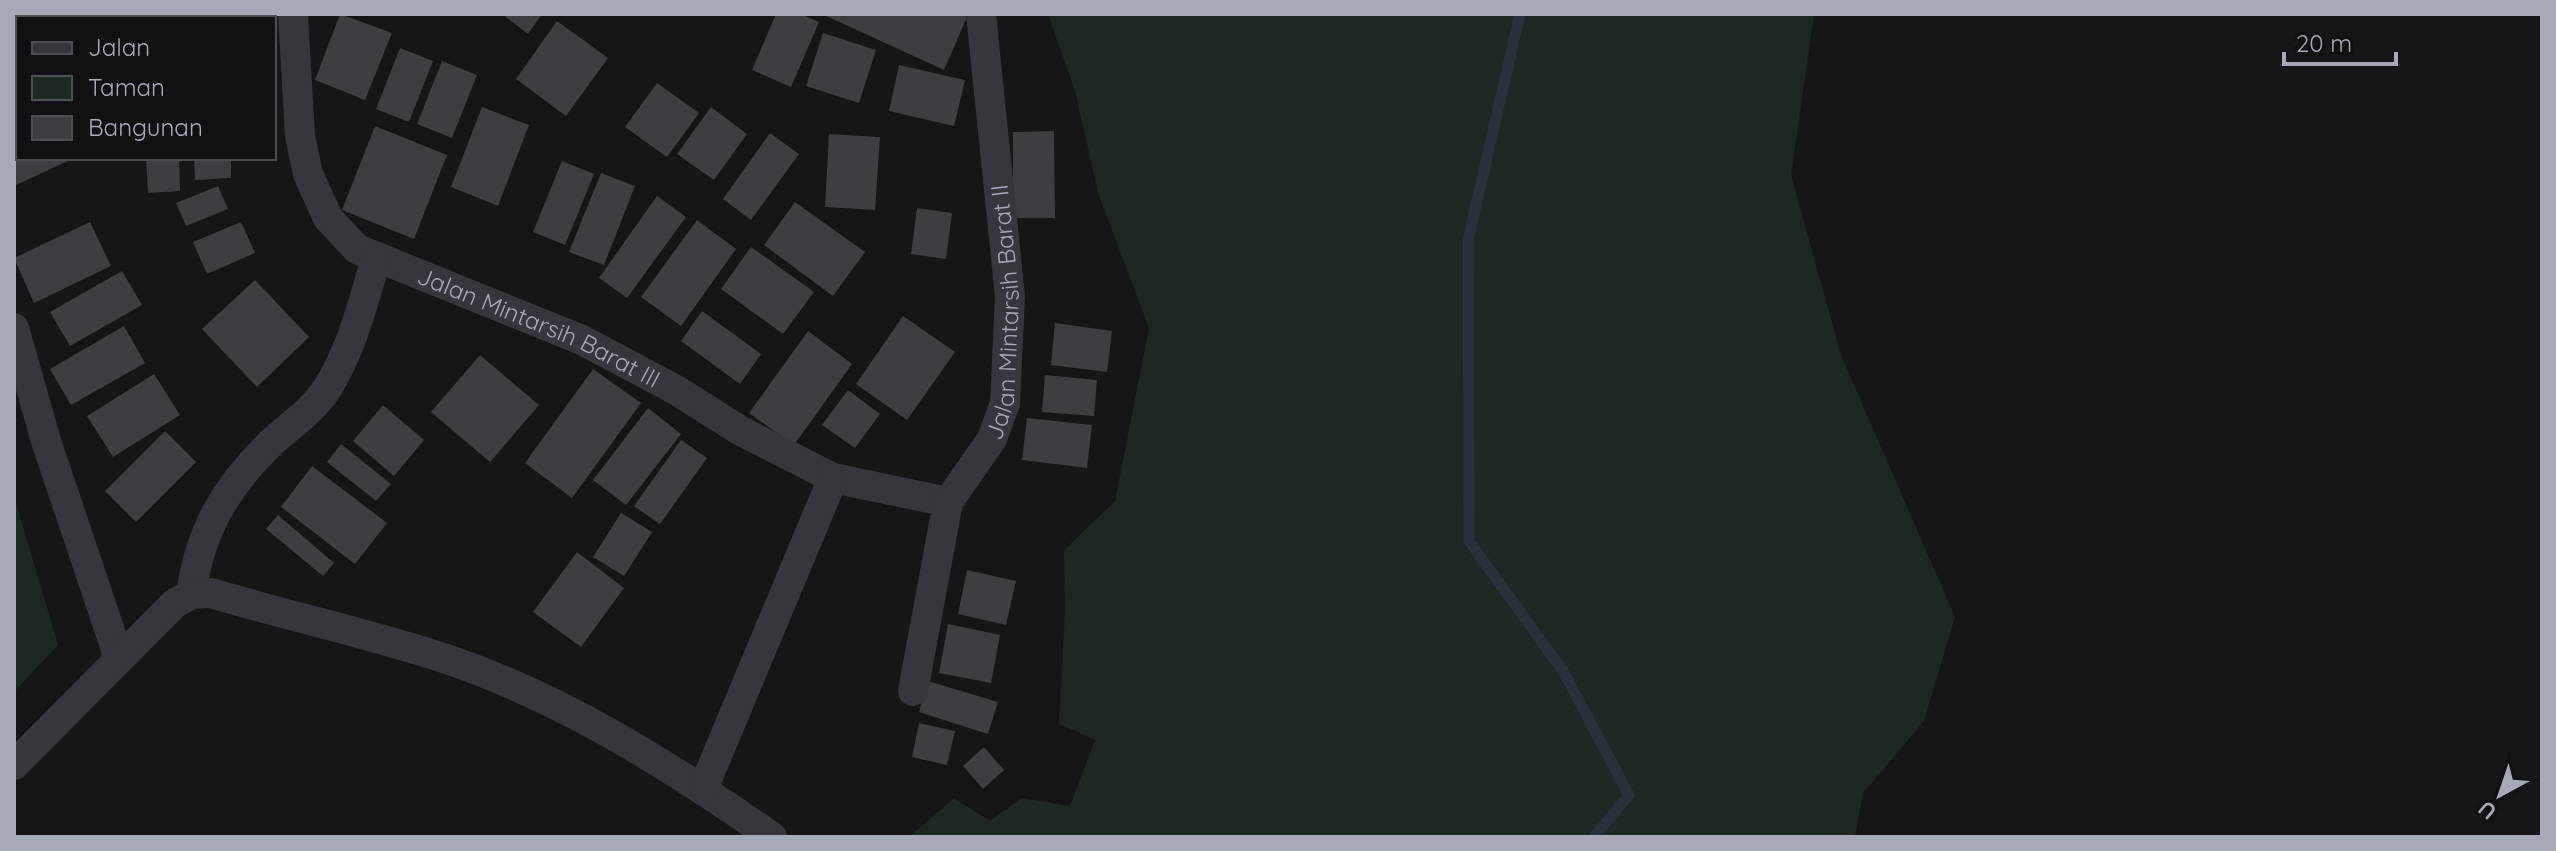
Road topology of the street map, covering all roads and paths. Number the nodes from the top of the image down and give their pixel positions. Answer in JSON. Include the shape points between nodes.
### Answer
{"nodes":[{"id":1,"x":293,"y":14,"type":"edge"},
{"id":2,"x":981,"y":14,"type":"edge"},
{"id":3,"x":376,"y":259,"type":"junction"},
{"id":4,"x":14,"y":328,"type":"edge"},
{"id":5,"x":833,"y":478,"type":"junction"},
{"id":6,"x":948,"y":502,"type":"junction"},
{"id":7,"x":191,"y":594,"type":"junction"},
{"id":8,"x":119,"y":658,"type":"junction"},
{"id":9,"x":913,"y":691,"type":"dead end"},
{"id":10,"x":14,"y":765,"type":"edge"},
{"id":11,"x":703,"y":789,"type":"junction"},
{"id":12,"x":772,"y":837,"type":"edge"}],
"edges":[{"from":1,"to":3,"type":"street","name":"Jalan Mintarsih Barat III","via":[[300,136],[308,174],[343,238]]},
{"from":2,"to":6,"type":"street","name":"Jalan Mintarsih Barat II","via":[[1010,297],[1005,403],[992,439]]},
{"from":3,"to":5,"type":"street","name":"Jalan Mintarsih Barat III","via":[[582,340]]},
{"from":3,"to":7,"type":"street","via":[[336,373],[324,394],[246,471],[216,513],[196,554]]},
{"from":4,"to":8,"type":"street"},
{"from":5,"to":6,"type":"street","name":"Jalan Mintarsih Barat III"},
{"from":5,"to":11,"type":"street"},
{"from":6,"to":9,"type":"street"},
{"from":7,"to":8,"type":"street"},
{"from":7,"to":11,"type":"street","via":[[211,593],[436,656],[574,716]]},
{"from":8,"to":10,"type":"street"},
{"from":11,"to":12,"type":"street"}]}
